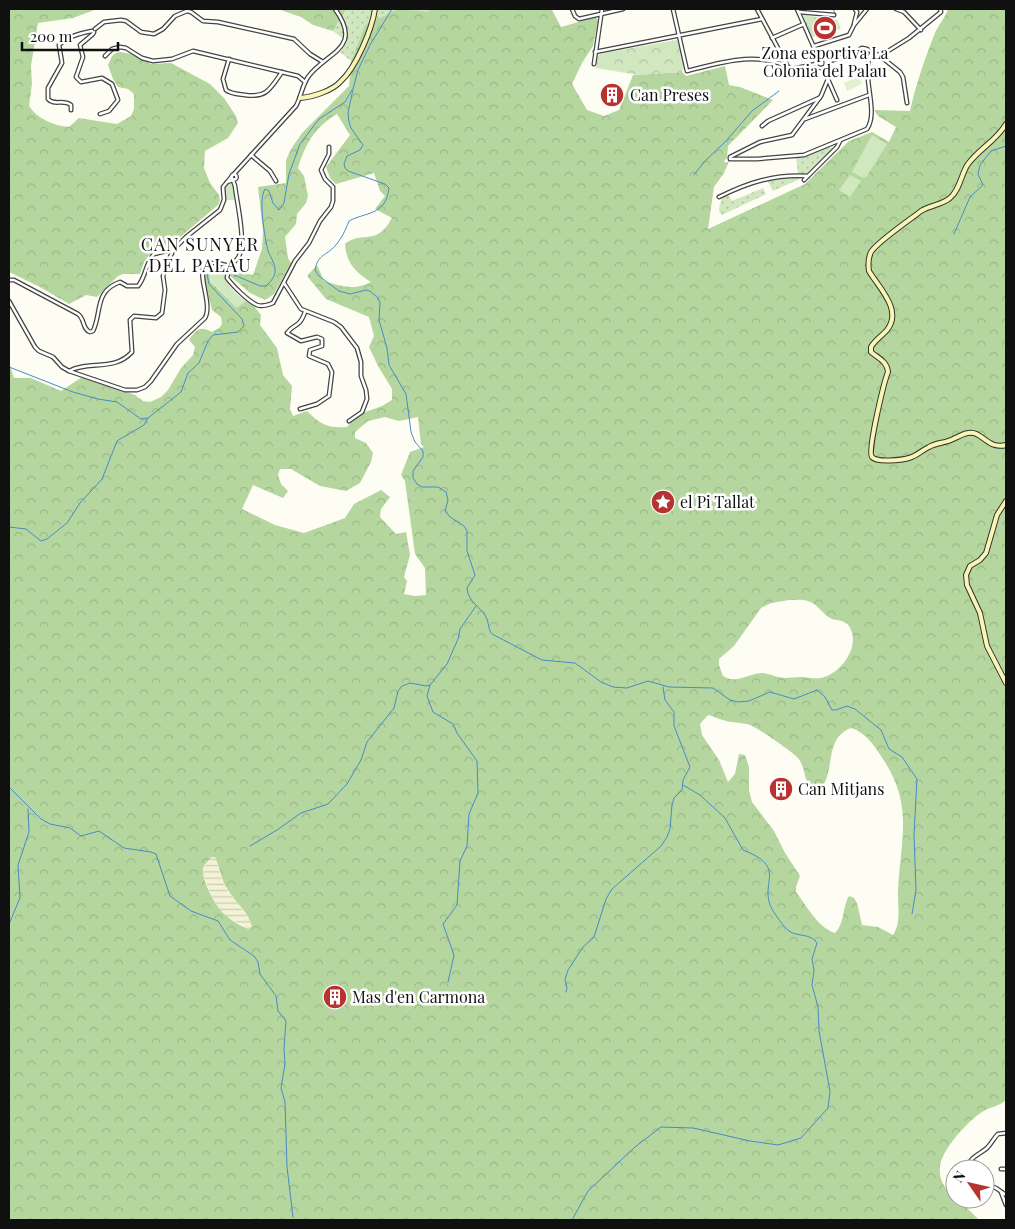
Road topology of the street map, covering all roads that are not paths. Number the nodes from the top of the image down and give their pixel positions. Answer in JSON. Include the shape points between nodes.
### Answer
{"nodes":[{"id":1,"x":335,"y":9,"type":"edge"},
{"id":2,"x":375,"y":9,"type":"edge"},
{"id":3,"x":572,"y":9,"type":"edge"},
{"id":4,"x":602,"y":9,"type":"edge"},
{"id":5,"x":623,"y":9,"type":"edge"},
{"id":6,"x":673,"y":9,"type":"edge"},
{"id":7,"x":757,"y":9,"type":"edge"},
{"id":8,"x":855,"y":9,"type":"edge"},
{"id":9,"x":868,"y":9,"type":"edge"},
{"id":10,"x":896,"y":9,"type":"edge"},
{"id":11,"x":798,"y":11,"type":"edge"},
{"id":12,"x":940,"y":11,"type":"edge"},
{"id":13,"x":602,"y":14,"type":"junction"},
{"id":14,"x":834,"y":15,"type":"dead end"},
{"id":15,"x":762,"y":19,"type":"junction"},
{"id":16,"x":804,"y":24,"type":"junction"},
{"id":17,"x":854,"y":25,"type":"junction"},
{"id":18,"x":921,"y":30,"type":"junction"},
{"id":19,"x":94,"y":31,"type":"junction"},
{"id":20,"x":679,"y":37,"type":"junction"},
{"id":21,"x":772,"y":38,"type":"junction"},
{"id":22,"x":814,"y":46,"type":"junction"},
{"id":23,"x":596,"y":52,"type":"junction"},
{"id":24,"x":872,"y":52,"type":"junction"},
{"id":25,"x":105,"y":56,"type":"dead end"},
{"id":26,"x":880,"y":56,"type":"junction"},
{"id":27,"x":229,"y":59,"type":"junction"},
{"id":28,"x":819,"y":59,"type":"junction"},
{"id":29,"x":323,"y":62,"type":"junction"},
{"id":30,"x":826,"y":62,"type":"junction"},
{"id":31,"x":594,"y":64,"type":"dead end"},
{"id":32,"x":816,"y":64,"type":"junction"},
{"id":33,"x":787,"y":65,"type":"junction"},
{"id":34,"x":823,"y":68,"type":"junction"},
{"id":35,"x":282,"y":72,"type":"junction"},
{"id":36,"x":828,"y":79,"type":"junction"},
{"id":37,"x":305,"y":82,"type":"junction"},
{"id":38,"x":869,"y":95,"type":"junction"},
{"id":39,"x":821,"y":96,"type":"junction"},
{"id":40,"x":300,"y":98,"type":"junction"},
{"id":41,"x":837,"y":100,"type":"dead end"},
{"id":42,"x":907,"y":103,"type":"dead end"},
{"id":43,"x":71,"y":110,"type":"dead end"},
{"id":44,"x":100,"y":114,"type":"dead end"},
{"id":45,"x":804,"y":120,"type":"junction"},
{"id":46,"x":1006,"y":124,"type":"edge"},
{"id":47,"x":762,"y":126,"type":"dead end"},
{"id":48,"x":840,"y":141,"type":"junction"},
{"id":49,"x":329,"y":147,"type":"dead end"},
{"id":50,"x":252,"y":156,"type":"junction"},
{"id":51,"x":808,"y":176,"type":"junction"},
{"id":52,"x":234,"y":177,"type":"junction"},
{"id":53,"x":804,"y":180,"type":"dead end"},
{"id":54,"x":276,"y":181,"type":"dead end"},
{"id":55,"x":720,"y":196,"type":"dead end"},
{"id":56,"x":174,"y":249,"type":"junction"},
{"id":57,"x":229,"y":266,"type":"junction"},
{"id":58,"x":9,"y":280,"type":"edge"},
{"id":59,"x":284,"y":283,"type":"junction"},
{"id":60,"x":9,"y":300,"type":"edge"},
{"id":61,"x":305,"y":312,"type":"junction"},
{"id":62,"x":69,"y":371,"type":"junction"},
{"id":63,"x":300,"y":409,"type":"dead end"},
{"id":64,"x":349,"y":421,"type":"dead end"},
{"id":65,"x":1006,"y":445,"type":"edge"},
{"id":66,"x":1006,"y":501,"type":"edge"},
{"id":67,"x":1006,"y":683,"type":"edge"},
{"id":68,"x":1006,"y":1133,"type":"edge"},
{"id":69,"x":972,"y":1159,"type":"edge"},
{"id":70,"x":1000,"y":1169,"type":"dead end"},
{"id":71,"x":1006,"y":1169,"type":"edge"},
{"id":72,"x":995,"y":1188,"type":"edge"},
{"id":73,"x":1001,"y":1190,"type":"junction"},
{"id":74,"x":1006,"y":1195,"type":"edge"},
{"id":75,"x":1006,"y":1205,"type":"edge"}],
"edges":[{"from":1,"to":29,"type":"street","via":[[344,23],[346,34],[334,55]]},
{"from":2,"to":40,"type":"street","via":[[369,34],[340,83]]},
{"from":3,"to":13,"type":"street","via":[[578,19]]},
{"from":4,"to":13,"type":"street"},
{"from":5,"to":13,"type":"street"},
{"from":6,"to":20,"type":"street"},
{"from":7,"to":15,"type":"street"},
{"from":8,"to":17,"type":"street"},
{"from":9,"to":17,"type":"street"},
{"from":10,"to":18,"type":"street","via":[[904,12]]},
{"from":11,"to":14,"type":"street"},
{"from":11,"to":16,"type":"street"},
{"from":12,"to":18,"type":"street"},
{"from":13,"to":23,"type":"street"},
{"from":15,"to":20,"type":"street"},
{"from":15,"to":21,"type":"street"},
{"from":16,"to":21,"type":"street"},
{"from":16,"to":22,"type":"street"},
{"from":17,"to":22,"type":"street","via":[[849,35]]},
{"from":18,"to":26,"type":"street"},
{"from":19,"to":29,"type":"street","via":[[104,22],[121,20],[141,32],[154,34],[175,16],[187,11],[203,21],[294,39]]},
{"from":19,"to":43,"type":"street","via":[[77,35],[59,45],[62,63],[48,88],[48,99],[54,103],[68,103]]},
{"from":19,"to":44,"type":"street","via":[[80,46],[83,57],[76,76],[81,82],[102,78],[112,84],[118,100],[109,111]]},
{"from":20,"to":23,"type":"street"},
{"from":20,"to":33,"type":"street","via":[[687,71],[747,58]]},
{"from":21,"to":33,"type":"street"},
{"from":22,"to":28,"type":"street"},
{"from":23,"to":31,"type":"street"},
{"from":24,"to":26,"type":"street"},
{"from":24,"to":30,"type":"street","via":[[862,48]]},
{"from":24,"to":38,"type":"street"},
{"from":25,"to":27,"type":"street","via":[[120,46],[153,62],[193,51]]},
{"from":26,"to":42,"type":"street","via":[[903,77]]},
{"from":27,"to":35,"type":"street"},
{"from":27,"to":35,"type":"street","via":[[222,79],[226,90],[231,93],[259,96]]},
{"from":28,"to":30,"type":"street"},
{"from":28,"to":32,"type":"street"},
{"from":29,"to":37,"type":"street"},
{"from":30,"to":34,"type":"street"},
{"from":32,"to":33,"type":"street","via":[[792,69]]},
{"from":32,"to":34,"type":"street"},
{"from":34,"to":36,"type":"street"},
{"from":35,"to":37,"type":"street","via":[[298,76]]},
{"from":36,"to":39,"type":"street"},
{"from":36,"to":41,"type":"street"},
{"from":37,"to":40,"type":"street"},
{"from":38,"to":45,"type":"street"},
{"from":38,"to":48,"type":"street","via":[[869,126],[865,131]]},
{"from":39,"to":45,"type":"street"},
{"from":39,"to":47,"type":"street"},
{"from":40,"to":50,"type":"street"},
{"from":45,"to":48,"type":"street","via":[[792,135],[760,142],[730,156],[732,160],[804,155]]},
{"from":46,"to":65,"type":"street","via":[[994,141],[977,152],[953,195],[929,206],[879,244],[872,251],[868,265],[892,307],[893,319],[888,330],[871,347],[871,352],[888,366],[871,440],[872,458],[910,458],[930,446],[967,433],[973,433],[989,444]]},
{"from":48,"to":51,"type":"street"},
{"from":49,"to":59,"type":"street","via":[[321,170],[333,187],[333,201]]},
{"from":50,"to":52,"type":"street"},
{"from":50,"to":54,"type":"street","via":[[270,171]]},
{"from":51,"to":53,"type":"street"},
{"from":51,"to":55,"type":"street","via":[[771,177]]},
{"from":52,"to":56,"type":"street","via":[[223,187],[224,200],[220,210]]},
{"from":52,"to":57,"type":"street","via":[[241,249]]},
{"from":56,"to":58,"type":"street","via":[[154,254],[138,286],[120,282],[111,286],[99,304],[95,327],[90,332],[78,314]]},
{"from":56,"to":62,"type":"street","via":[[164,270],[162,313],[156,318],[134,316],[130,320],[132,352],[112,364]]},
{"from":57,"to":59,"type":"street","via":[[227,278],[256,305],[273,302]]},
{"from":57,"to":62,"type":"street","via":[[214,262],[205,266],[201,274],[208,313],[176,344],[145,387],[125,390]]},
{"from":59,"to":61,"type":"street"},
{"from":60,"to":62,"type":"street","via":[[35,347]]},
{"from":61,"to":63,"type":"street","via":[[300,323],[287,333],[301,341],[322,339],[322,346],[310,350],[309,356],[328,364],[332,372],[327,399]]},
{"from":61,"to":64,"type":"street","via":[[334,322],[357,348],[367,399],[362,412]]},
{"from":66,"to":67,"type":"street","via":[[997,515],[986,554],[968,568],[966,579],[980,613],[987,646]]},
{"from":68,"to":69,"type":"street","via":[[998,1134]]},
{"from":70,"to":71,"type":"street"},
{"from":72,"to":73,"type":"street"},
{"from":73,"to":74,"type":"street"},
{"from":73,"to":75,"type":"street"}]}
